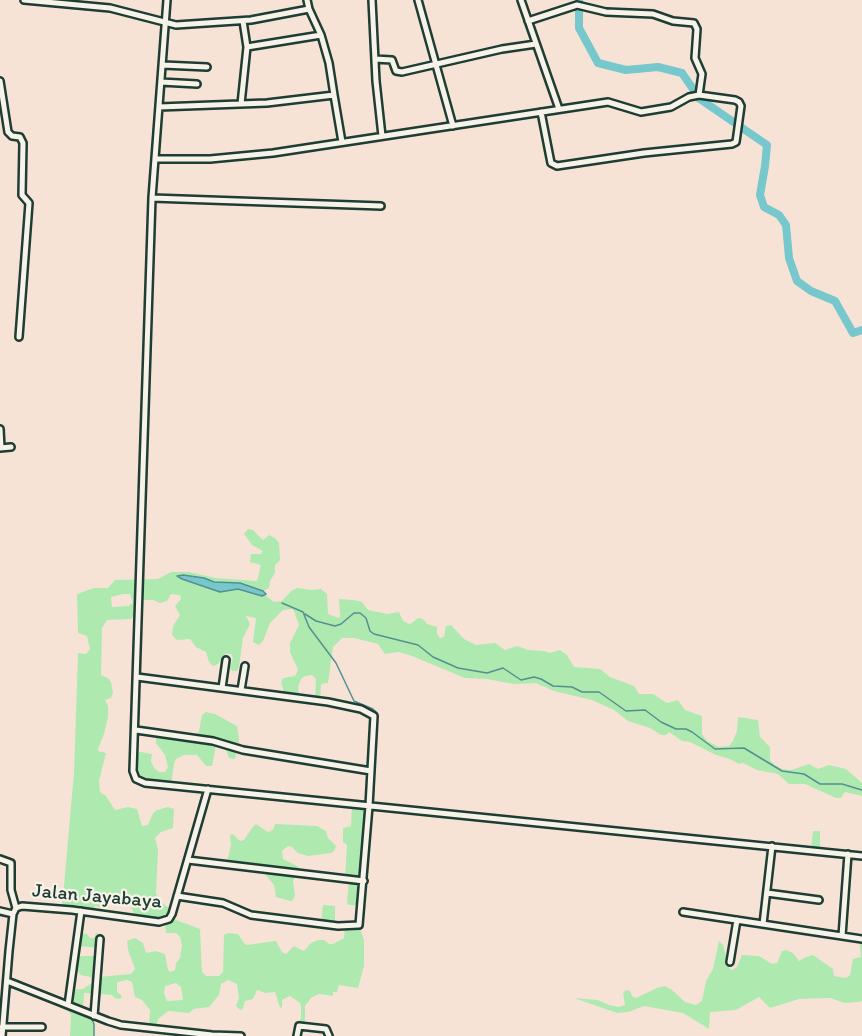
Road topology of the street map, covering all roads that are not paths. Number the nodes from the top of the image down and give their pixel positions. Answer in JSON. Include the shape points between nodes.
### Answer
{"nodes":[{"id":1,"x":24,"y":0,"type":"edge"},
{"id":2,"x":167,"y":0,"type":"edge"},
{"id":3,"x":307,"y":0,"type":"edge"},
{"id":4,"x":372,"y":0,"type":"edge"},
{"id":5,"x":418,"y":0,"type":"edge"},
{"id":6,"x":521,"y":0,"type":"edge"},
{"id":7,"x":309,"y":9,"type":"junction"},
{"id":8,"x":243,"y":21,"type":"junction"},
{"id":9,"x":528,"y":21,"type":"junction"},
{"id":10,"x":166,"y":23,"type":"junction"},
{"id":11,"x":321,"y":35,"type":"junction"},
{"id":12,"x":536,"y":44,"type":"junction"},
{"id":13,"x":247,"y":47,"type":"junction"},
{"id":14,"x":375,"y":59,"type":"junction"},
{"id":15,"x":435,"y":64,"type":"junction"},
{"id":16,"x":162,"y":65,"type":"junction"},
{"id":17,"x":207,"y":67,"type":"dead end"},
{"id":18,"x":0,"y":81,"type":"edge"},
{"id":19,"x":161,"y":82,"type":"junction"},
{"id":20,"x":197,"y":84,"type":"dead end"},
{"id":21,"x":334,"y":95,"type":"junction"},
{"id":22,"x":697,"y":96,"type":"junction"},
{"id":23,"x":241,"y":104,"type":"junction"},
{"id":24,"x":159,"y":107,"type":"junction"},
{"id":25,"x":559,"y":109,"type":"junction"},
{"id":26,"x":541,"y":112,"type":"junction"},
{"id":27,"x":3,"y":121,"type":"edge"},
{"id":28,"x":453,"y":126,"type":"junction"},
{"id":29,"x":382,"y":136,"type":"junction"},
{"id":30,"x":342,"y":142,"type":"junction"},
{"id":31,"x":155,"y":159,"type":"junction"},
{"id":32,"x":152,"y":198,"type":"junction"},
{"id":33,"x":381,"y":206,"type":"dead end"},
{"id":34,"x":19,"y":337,"type":"dead end"},
{"id":35,"x":0,"y":429,"type":"edge"},
{"id":36,"x":11,"y":447,"type":"dead end"},
{"id":37,"x":0,"y":448,"type":"edge"},
{"id":38,"x":226,"y":660,"type":"dead end"},
{"id":39,"x":245,"y":666,"type":"dead end"},
{"id":40,"x":137,"y":677,"type":"junction"},
{"id":41,"x":222,"y":688,"type":"junction"},
{"id":42,"x":241,"y":690,"type":"junction"},
{"id":43,"x":136,"y":730,"type":"junction"},
{"id":44,"x":371,"y":771,"type":"junction"},
{"id":45,"x":208,"y":789,"type":"junction"},
{"id":46,"x":369,"y":806,"type":"junction"},
{"id":47,"x":772,"y":846,"type":"junction"},
{"id":48,"x":848,"y":854,"type":"junction"},
{"id":49,"x":862,"y":856,"type":"edge"},
{"id":50,"x":0,"y":858,"type":"edge"},
{"id":51,"x":188,"y":860,"type":"junction"},
{"id":52,"x":364,"y":882,"type":"junction"},
{"id":53,"x":767,"y":893,"type":"junction"},
{"id":54,"x":177,"y":896,"type":"junction"},
{"id":55,"x":819,"y":900,"type":"dead end"},
{"id":56,"x":0,"y":910,"type":"edge"},
{"id":57,"x":15,"y":911,"type":"junction"},
{"id":58,"x":81,"y":911,"type":"junction"},
{"id":59,"x":682,"y":912,"type":"dead end"},
{"id":60,"x":737,"y":920,"type":"junction"},
{"id":61,"x":763,"y":924,"type":"junction"},
{"id":62,"x":842,"y":936,"type":"junction"},
{"id":63,"x":100,"y":939,"type":"dead end"},
{"id":64,"x":862,"y":939,"type":"edge"},
{"id":65,"x":730,"y":962,"type":"dead end"},
{"id":66,"x":6,"y":984,"type":"junction"},
{"id":67,"x":68,"y":1005,"type":"junction"},
{"id":68,"x":94,"y":1016,"type":"junction"},
{"id":69,"x":1,"y":1027,"type":"edge"},
{"id":70,"x":42,"y":1027,"type":"dead end"},
{"id":71,"x":203,"y":1035,"type":"edge"},
{"id":72,"x":2,"y":1036,"type":"edge"},
{"id":73,"x":241,"y":1036,"type":"edge"},
{"id":74,"x":297,"y":1036,"type":"edge"},
{"id":75,"x":329,"y":1036,"type":"edge"}],
"edges":[{"from":1,"to":10,"type":"street","via":[[110,8]]},
{"from":2,"to":10,"type":"street"},
{"from":3,"to":7,"type":"street"},
{"from":4,"to":14,"type":"street"},
{"from":5,"to":15,"type":"street"},
{"from":6,"to":9,"type":"street"},
{"from":7,"to":8,"type":"street"},
{"from":7,"to":11,"type":"street"},
{"from":8,"to":10,"type":"street"},
{"from":8,"to":13,"type":"street"},
{"from":9,"to":12,"type":"street"},
{"from":9,"to":22,"type":"street","via":[[580,5],[694,23],[698,29],[695,58],[702,74]]},
{"from":10,"to":16,"type":"street"},
{"from":11,"to":13,"type":"street"},
{"from":11,"to":21,"type":"street"},
{"from":12,"to":15,"type":"street"},
{"from":12,"to":25,"type":"street"},
{"from":13,"to":23,"type":"street"},
{"from":14,"to":15,"type":"street","via":[[392,60],[398,72]]},
{"from":14,"to":29,"type":"street"},
{"from":15,"to":28,"type":"street"},
{"from":16,"to":17,"type":"street"},
{"from":16,"to":19,"type":"street"},
{"from":18,"to":27,"type":"street"},
{"from":19,"to":20,"type":"street"},
{"from":19,"to":24,"type":"street"},
{"from":21,"to":23,"type":"street"},
{"from":21,"to":30,"type":"street"},
{"from":22,"to":25,"type":"street","via":[[671,107],[640,112],[608,102]]},
{"from":22,"to":26,"type":"street","via":[[739,102],[736,142],[557,166],[551,163]]},
{"from":23,"to":24,"type":"street"},
{"from":24,"to":31,"type":"street"},
{"from":25,"to":26,"type":"street"},
{"from":26,"to":28,"type":"street"},
{"from":27,"to":34,"type":"street","via":[[10,135],[22,139],[22,195],[29,203]]},
{"from":28,"to":29,"type":"street"},
{"from":29,"to":30,"type":"street"},
{"from":30,"to":31,"type":"street","via":[[220,158]]},
{"from":31,"to":32,"type":"street"},
{"from":32,"to":33,"type":"street"},
{"from":32,"to":40,"type":"street"},
{"from":35,"to":37,"type":"street"},
{"from":36,"to":37,"type":"street"},
{"from":38,"to":41,"type":"street"},
{"from":39,"to":42,"type":"street"},
{"from":40,"to":41,"type":"street"},
{"from":40,"to":43,"type":"street"},
{"from":41,"to":42,"type":"street"},
{"from":42,"to":44,"type":"street","via":[[328,702],[371,713],[375,722]]},
{"from":43,"to":44,"type":"street"},
{"from":43,"to":45,"type":"street","via":[[136,779]]},
{"from":44,"to":46,"type":"street"},
{"from":45,"to":46,"type":"street"},
{"from":45,"to":51,"type":"street","name":"Jalan Jayabaya"},
{"from":46,"to":47,"type":"street"},
{"from":46,"to":52,"type":"street"},
{"from":47,"to":48,"type":"street"},
{"from":47,"to":53,"type":"street"},
{"from":48,"to":49,"type":"street"},
{"from":48,"to":62,"type":"street"},
{"from":50,"to":57,"type":"street","via":[[11,863]]},
{"from":51,"to":52,"type":"street"},
{"from":51,"to":54,"type":"street","name":"Jalan Jayabaya"},
{"from":52,"to":54,"type":"street","via":[[360,924],[354,927],[251,915],[223,903]]},
{"from":53,"to":55,"type":"street"},
{"from":53,"to":61,"type":"street"},
{"from":54,"to":58,"type":"street","name":"Jalan Jayabaya","via":[[172,914],[159,922]]},
{"from":56,"to":57,"type":"street"},
{"from":57,"to":58,"type":"street","name":"Jalan Jayabaya","via":[[22,906]]},
{"from":57,"to":66,"type":"street","name":"Jalan Jayabaya"},
{"from":58,"to":67,"type":"street"},
{"from":59,"to":60,"type":"street"},
{"from":60,"to":61,"type":"street"},
{"from":60,"to":65,"type":"street"},
{"from":61,"to":62,"type":"street"},
{"from":62,"to":64,"type":"street"},
{"from":63,"to":68,"type":"street"},
{"from":66,"to":67,"type":"street"},
{"from":66,"to":69,"type":"street","name":"Jalan Jayabaya"},
{"from":67,"to":68,"type":"street"},
{"from":68,"to":71,"type":"street","via":[[139,1028]]},
{"from":69,"to":70,"type":"street"},
{"from":69,"to":72,"type":"street","name":"Jalan Jayabaya"},
{"from":71,"to":73,"type":"street"},
{"from":74,"to":75,"type":"street","via":[[299,1026],[326,1029]]}]}
